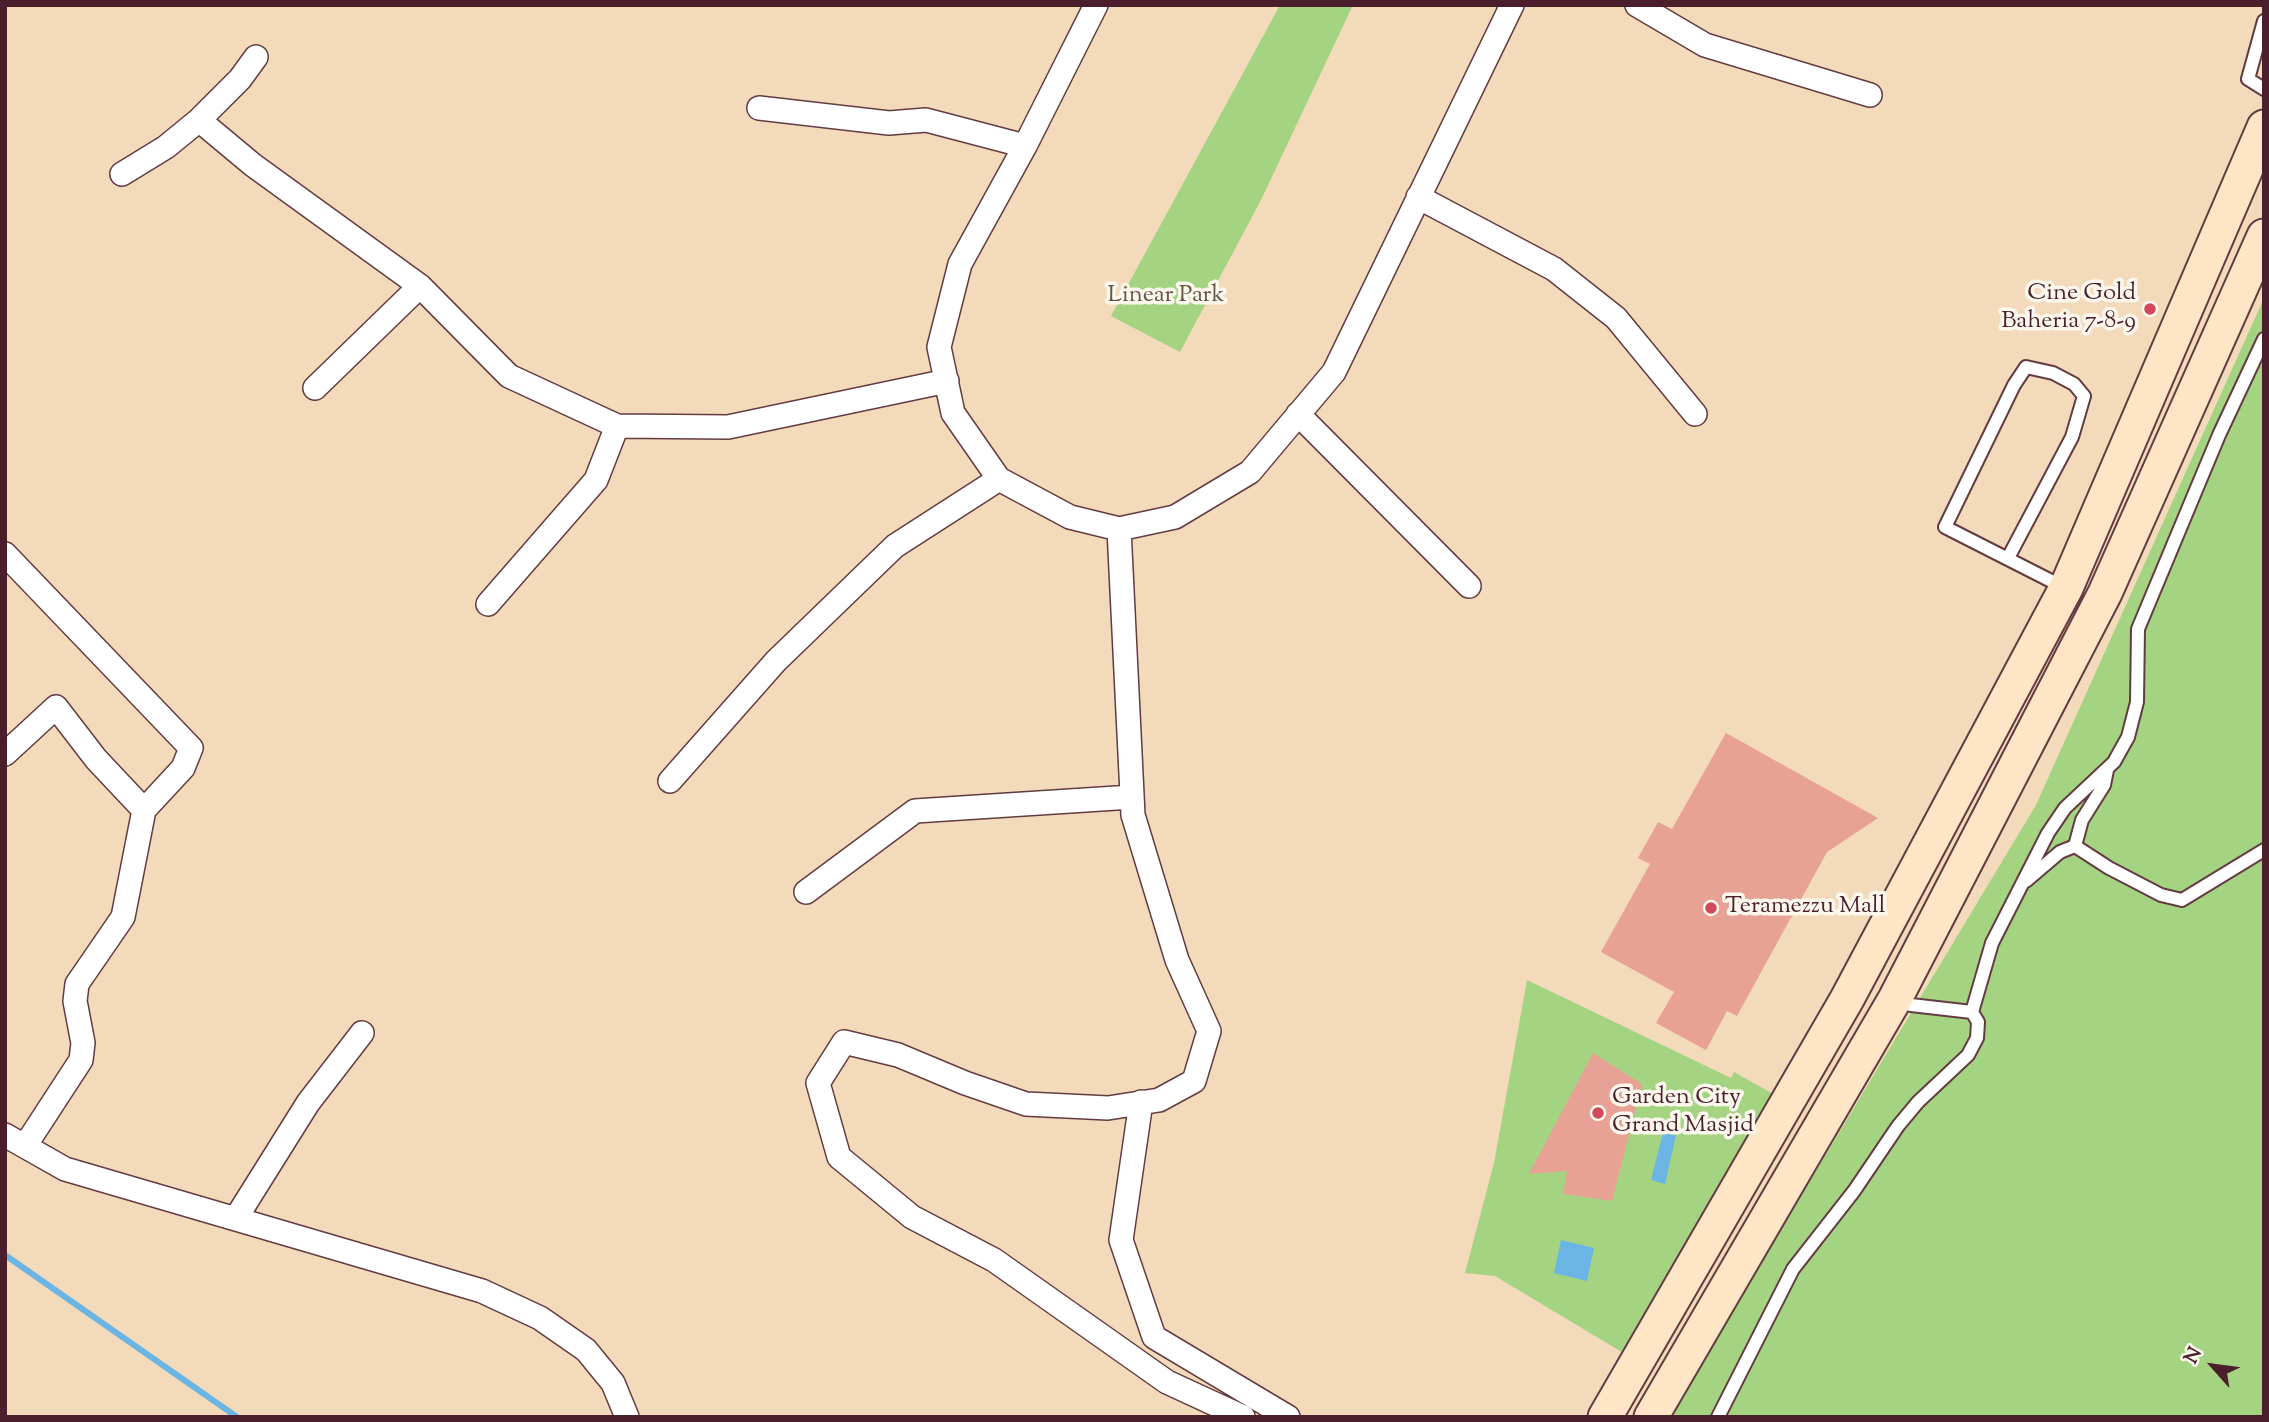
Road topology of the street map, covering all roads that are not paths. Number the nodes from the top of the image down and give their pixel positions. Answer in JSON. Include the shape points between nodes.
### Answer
{"nodes":[{"id":1,"x":1096,"y":5,"type":"edge"},
{"id":2,"x":1512,"y":5,"type":"edge"},
{"id":3,"x":1637,"y":5,"type":"edge"},
{"id":4,"x":2264,"y":22,"type":"edge"},
{"id":5,"x":256,"y":57,"type":"dead end"},
{"id":6,"x":2264,"y":89,"type":"edge"},
{"id":7,"x":1870,"y":95,"type":"dead end"},
{"id":8,"x":759,"y":108,"type":"dead end"},
{"id":9,"x":199,"y":120,"type":"junction"},
{"id":10,"x":2264,"y":127,"type":"edge"},
{"id":11,"x":1026,"y":146,"type":"junction"},
{"id":12,"x":122,"y":174,"type":"dead end"},
{"id":13,"x":1419,"y":197,"type":"junction"},
{"id":14,"x":2264,"y":236,"type":"edge"},
{"id":15,"x":420,"y":286,"type":"junction"},
{"id":16,"x":2264,"y":339,"type":"edge"},
{"id":17,"x":947,"y":380,"type":"junction"},
{"id":18,"x":315,"y":388,"type":"dead end"},
{"id":19,"x":1298,"y":414,"type":"junction"},
{"id":20,"x":1695,"y":414,"type":"dead end"},
{"id":21,"x":617,"y":426,"type":"junction"},
{"id":22,"x":2128,"y":444,"type":"junction"},
{"id":23,"x":2166,"y":456,"type":"junction"},
{"id":24,"x":999,"y":479,"type":"junction"},
{"id":25,"x":1119,"y":529,"type":"junction"},
{"id":26,"x":2008,"y":558,"type":"junction"},
{"id":27,"x":8,"y":561,"type":"edge"},
{"id":28,"x":1469,"y":586,"type":"dead end"},
{"id":29,"x":2066,"y":588,"type":"junction"},
{"id":30,"x":488,"y":604,"type":"dead end"},
{"id":31,"x":5,"y":754,"type":"edge"},
{"id":32,"x":2107,"y":769,"type":"junction"},
{"id":33,"x":670,"y":781,"type":"dead end"},
{"id":34,"x":1132,"y":797,"type":"junction"},
{"id":35,"x":144,"y":810,"type":"junction"},
{"id":36,"x":2075,"y":846,"type":"junction"},
{"id":37,"x":2264,"y":850,"type":"edge"},
{"id":38,"x":2026,"y":881,"type":"junction"},
{"id":39,"x":806,"y":892,"type":"dead end"},
{"id":40,"x":1895,"y":999,"type":"junction"},
{"id":41,"x":1972,"y":1012,"type":"junction"},
{"id":42,"x":362,"y":1033,"type":"dead end"},
{"id":43,"x":1141,"y":1102,"type":"junction"},
{"id":44,"x":15,"y":1140,"type":"edge"},
{"id":45,"x":236,"y":1218,"type":"junction"},
{"id":46,"x":627,"y":1417,"type":"edge"},
{"id":47,"x":1243,"y":1417,"type":"edge"},
{"id":48,"x":1288,"y":1417,"type":"edge"},
{"id":49,"x":1605,"y":1417,"type":"edge"},
{"id":50,"x":1651,"y":1417,"type":"edge"},
{"id":51,"x":1718,"y":1417,"type":"edge"}],
"edges":[{"from":1,"to":11,"type":"street"},
{"from":2,"to":13,"type":"street"},
{"from":3,"to":7,"type":"street","via":[[1705,45]]},
{"from":4,"to":6,"type":"lane","via":[[2248,79]]},
{"from":5,"to":9,"type":"street"},
{"from":8,"to":11,"type":"street","via":[[890,123],[926,120]]},
{"from":9,"to":12,"type":"street"},
{"from":9,"to":15,"type":"street","via":[[253,165]]},
{"from":10,"to":22,"type":"street"},
{"from":11,"to":17,"type":"street","via":[[960,264],[939,347]]},
{"from":13,"to":19,"type":"street","via":[[1334,372]]},
{"from":13,"to":20,"type":"street","via":[[1554,269],[1616,318]]},
{"from":14,"to":23,"type":"street"},
{"from":15,"to":18,"type":"street"},
{"from":15,"to":21,"type":"street","via":[[509,376]]},
{"from":16,"to":32,"type":"lane","via":[[2149,598],[2138,629],[2137,702],[2128,737]]},
{"from":17,"to":21,"type":"street","via":[[728,427]]},
{"from":17,"to":24,"type":"street","via":[[953,413]]},
{"from":19,"to":25,"type":"street","via":[[1250,472],[1175,517]]},
{"from":19,"to":28,"type":"street"},
{"from":21,"to":30,"type":"street","via":[[596,480]]},
{"from":22,"to":23,"type":"street"},
{"from":22,"to":29,"type":"street"},
{"from":23,"to":40,"type":"street","via":[[2105,593]]},
{"from":24,"to":25,"type":"street","via":[[1070,517]]},
{"from":24,"to":33,"type":"street","via":[[895,546],[776,661]]},
{"from":25,"to":34,"type":"street"},
{"from":26,"to":26,"type":"lane","via":[[1945,527],[2026,367],[2053,373],[2074,384],[2084,396],[2072,437]]},
{"from":26,"to":29,"type":"lane"},
{"from":27,"to":35,"type":"street","via":[[191,748],[183,768]]},
{"from":29,"to":49,"type":"street","via":[[1847,999]]},
{"from":31,"to":35,"type":"street","via":[[56,706],[96,759]]},
{"from":32,"to":36,"type":"lane","via":[[2104,785],[2082,820]]},
{"from":32,"to":38,"type":"lane","via":[[2065,808],[2035,856]]},
{"from":34,"to":39,"type":"street","via":[[915,811]]},
{"from":34,"to":43,"type":"street","via":[[1133,815],[1177,960],[1209,1031],[1194,1081],[1158,1100]]},
{"from":35,"to":44,"type":"street","via":[[123,916],[77,984],[81,1060]]},
{"from":36,"to":37,"type":"lane","via":[[2161,895],[2182,900]]},
{"from":36,"to":38,"type":"lane","via":[[2060,852]]},
{"from":38,"to":41,"type":"lane","via":[[1992,943]]},
{"from":40,"to":41,"type":"lane"},
{"from":40,"to":50,"type":"street"},
{"from":41,"to":51,"type":"lane","via":[[1978,1022],[1977,1038],[1968,1055],[1898,1126],[1793,1269]]},
{"from":42,"to":45,"type":"street","via":[[308,1103]]},
{"from":43,"to":47,"type":"street","via":[[1108,1108],[1026,1104],[898,1055],[844,1042],[818,1083],[839,1157],[912,1217],[994,1260],[1167,1382]]},
{"from":43,"to":48,"type":"street","via":[[1121,1240],[1154,1338]]},
{"from":44,"to":45,"type":"street","via":[[65,1169]]},
{"from":45,"to":46,"type":"street","via":[[456,1282],[540,1318],[586,1350],[612,1383]]}]}
